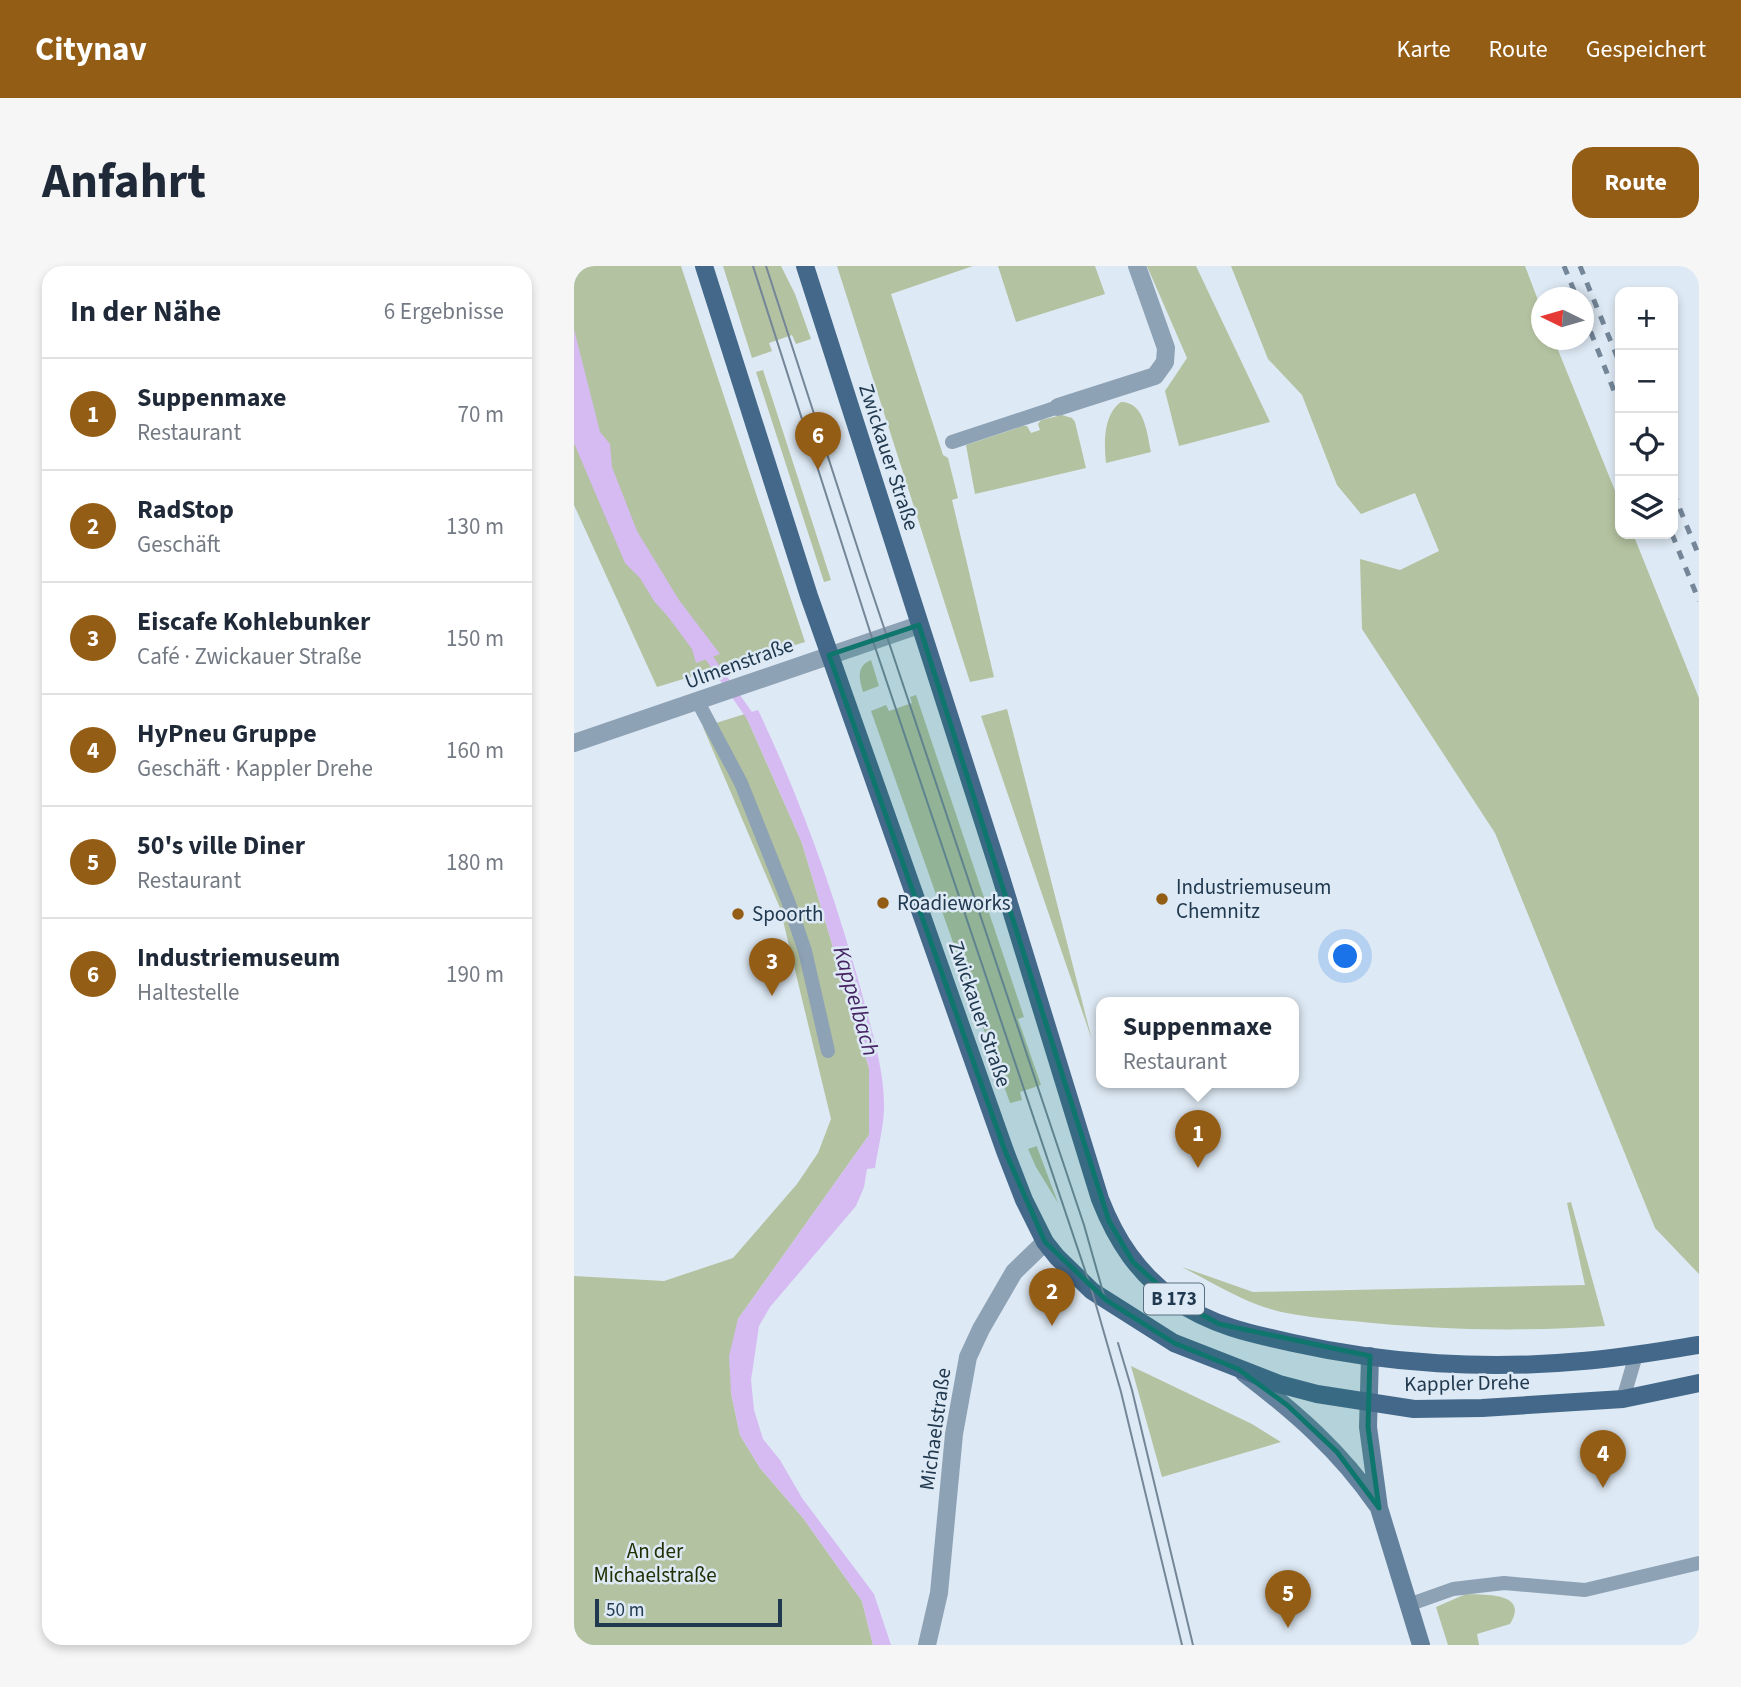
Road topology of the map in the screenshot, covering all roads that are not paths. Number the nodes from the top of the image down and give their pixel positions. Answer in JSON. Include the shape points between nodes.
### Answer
{"nodes":[{"id":1,"x":704,"y":266,"type":"edge"},
{"id":2,"x":805,"y":266,"type":"edge"},
{"id":3,"x":1137,"y":266,"type":"edge"},
{"id":4,"x":1058,"y":407,"type":"joint"},
{"id":5,"x":953,"y":442,"type":"dead end"},
{"id":6,"x":919,"y":625,"type":"junction"},
{"id":7,"x":829,"y":655,"type":"junction"},
{"id":8,"x":698,"y":702,"type":"junction"},
{"id":9,"x":574,"y":743,"type":"edge"},
{"id":10,"x":828,"y":1051,"type":"dead end"},
{"id":11,"x":1045,"y":1242,"type":"junction"},
{"id":12,"x":1699,"y":1345,"type":"edge"},
{"id":13,"x":1636,"y":1355,"type":"junction"},
{"id":14,"x":1370,"y":1356,"type":"junction"},
{"id":15,"x":1238,"y":1369,"type":"junction"},
{"id":16,"x":1699,"y":1383,"type":"edge"},
{"id":17,"x":1623,"y":1399,"type":"junction"},
{"id":18,"x":1368,"y":1403,"type":"junction"},
{"id":19,"x":1379,"y":1508,"type":"junction"},
{"id":20,"x":1699,"y":1563,"type":"edge"},
{"id":21,"x":1408,"y":1605,"type":"junction"},
{"id":22,"x":927,"y":1645,"type":"edge"},
{"id":23,"x":1421,"y":1645,"type":"edge"}],
"edges":[{"from":1,"to":7,"type":"main road","name":"Zwickauer Straße","number":"B 173"},
{"from":2,"to":6,"type":"main road","name":"Zwickauer Straße","number":"B 173"},
{"from":3,"to":4,"type":"street","via":[[1166,348],[1165,362],[1155,376]]},
{"from":4,"to":5,"type":"lane"},
{"from":6,"to":7,"type":"street","name":"Ulmenstraße"},
{"from":6,"to":14,"type":"main road","name":"Zwickauer Straße","number":"B 173","via":[[1100,1199],[1120,1242],[1149,1279],[1219,1324],[1320,1349]]},
{"from":7,"to":8,"type":"street","name":"Ulmenstraße"},
{"from":7,"to":11,"type":"main road","name":"Zwickauer Straße","number":"B 173","via":[[1004,1151]]},
{"from":8,"to":9,"type":"street","name":"Ulmenstraße"},
{"from":8,"to":10,"type":"lane","via":[[741,783],[788,901],[805,951]]},
{"from":11,"to":15,"type":"main road","name":"Zwickauer Straße","number":"B 173","via":[[1073,1274],[1106,1300],[1174,1343]]},
{"from":11,"to":22,"type":"street","name":"Michaelstraße","via":[[1014,1272],[968,1357],[954,1434],[939,1593]]},
{"from":12,"to":13,"type":"main road","name":"Kappler Drehe","number":"B 173"},
{"from":13,"to":14,"type":"main road","name":"Kappler Drehe","number":"B 173","via":[[1581,1362],[1492,1364]]},
{"from":13,"to":17,"type":"lane"},
{"from":14,"to":18,"type":"main road","name":"Zwickauer Straße"},
{"from":15,"to":18,"type":"main road","name":"Kappler Drehe","number":"B 173","via":[[1294,1389]]},
{"from":15,"to":19,"type":"main road","name":"Zwickauer Straße","via":[[1287,1405],[1337,1452]]},
{"from":16,"to":17,"type":"main road","name":"Kappler Drehe","number":"B 173"},
{"from":17,"to":18,"type":"main road","name":"Kappler Drehe","number":"B 173","via":[[1482,1408],[1414,1409]]},
{"from":18,"to":19,"type":"main road","name":"Zwickauer Straße"},
{"from":19,"to":21,"type":"main road","name":"Zwickauer Straße"},
{"from":20,"to":21,"type":"lane","via":[[1585,1590],[1504,1583],[1453,1589]]},
{"from":21,"to":23,"type":"main road","name":"Zwickauer Straße"}]}
